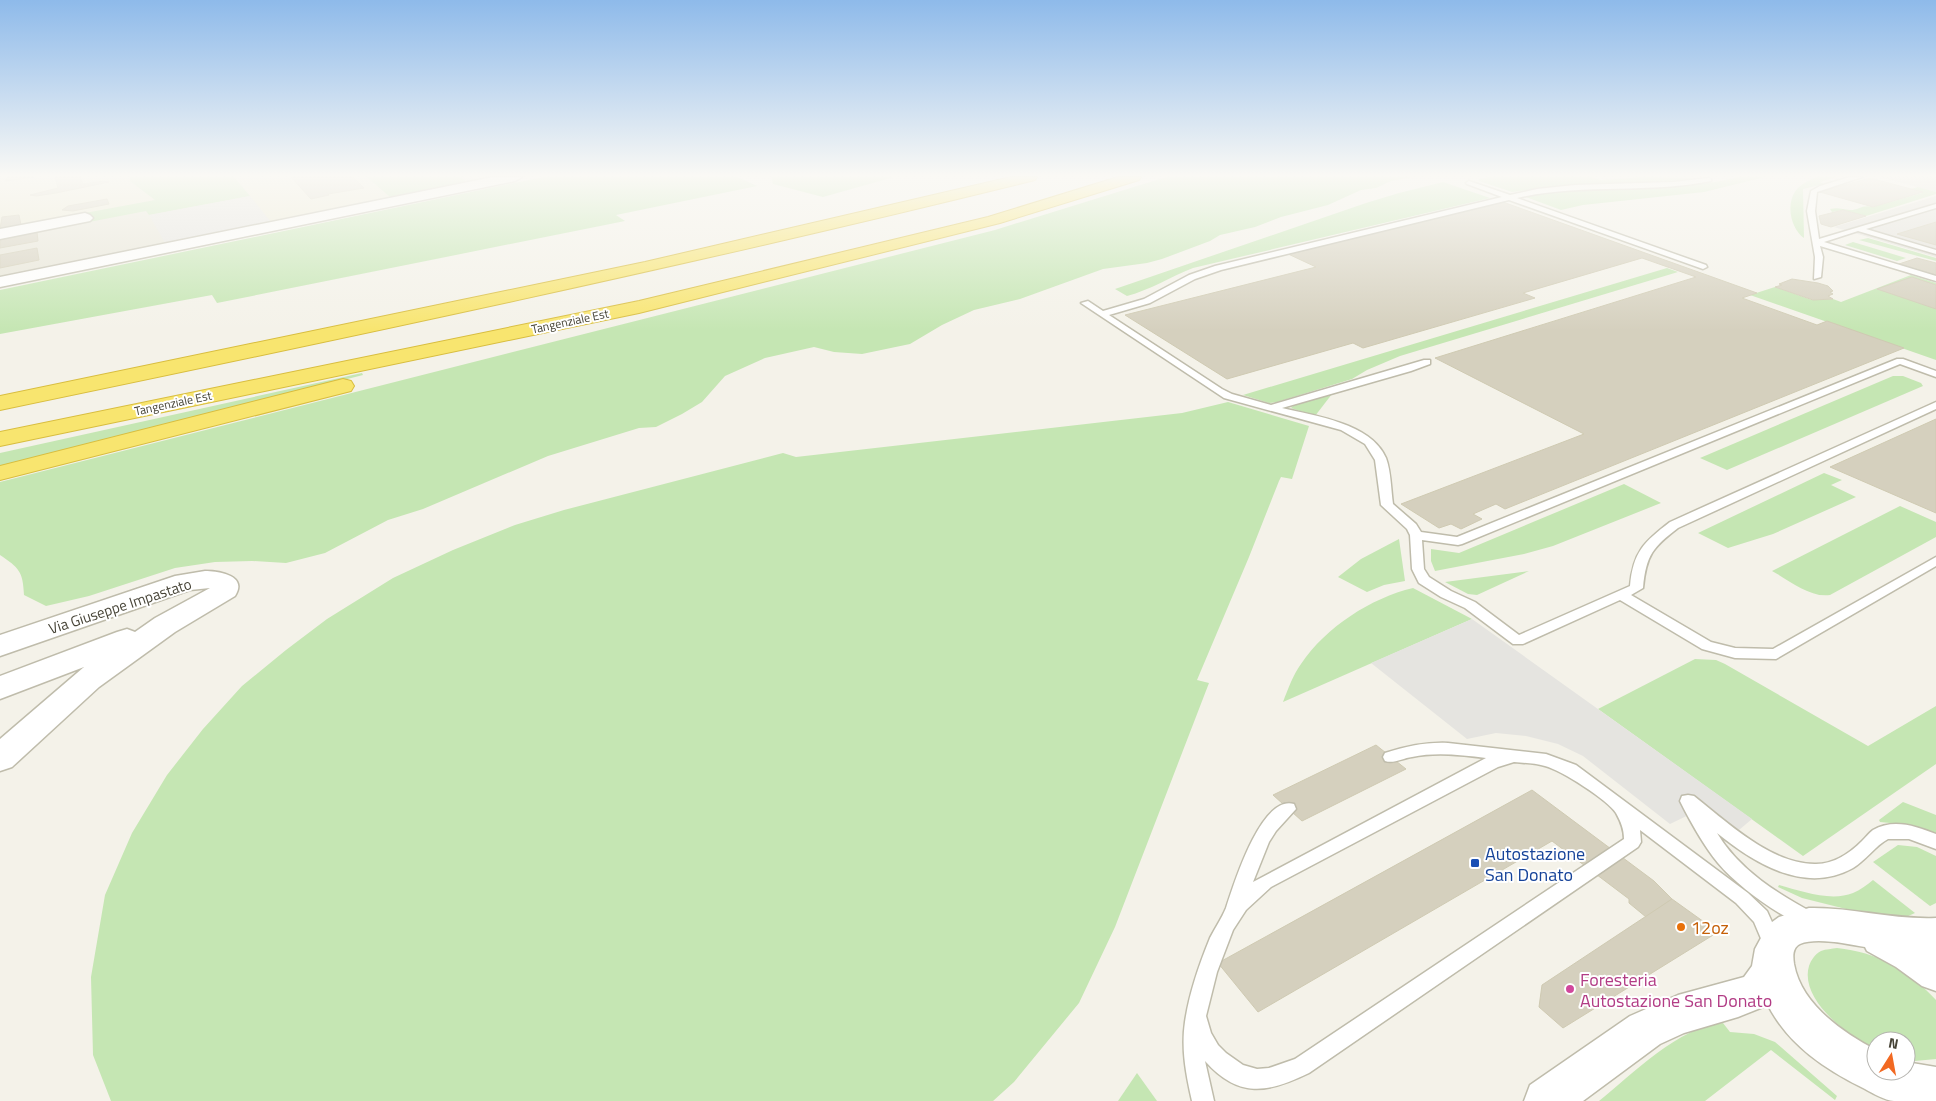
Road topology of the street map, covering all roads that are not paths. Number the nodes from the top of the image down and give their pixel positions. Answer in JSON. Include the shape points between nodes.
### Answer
{"nodes":[{"id":1,"x":30,"y":228,"type":"edge"},
{"id":2,"x":263,"y":228,"type":"edge"},
{"id":3,"x":821,"y":228,"type":"edge"},
{"id":4,"x":958,"y":228,"type":"edge"},
{"id":5,"x":1380,"y":228,"type":"edge"},
{"id":6,"x":1595,"y":228,"type":"edge"},
{"id":7,"x":1812,"y":228,"type":"edge"},
{"id":8,"x":1858,"y":229,"type":"joint"},
{"id":9,"x":0,"y":234,"type":"edge"},
{"id":10,"x":1816,"y":242,"type":"junction"},
{"id":11,"x":1936,"y":252,"type":"edge"},
{"id":12,"x":1703,"y":267,"type":"dead end"},
{"id":13,"x":1817,"y":277,"type":"dead end"},
{"id":14,"x":1936,"y":279,"type":"edge"},
{"id":15,"x":0,"y":282,"type":"edge"},
{"id":16,"x":1085,"y":303,"type":"dead end"},
{"id":17,"x":639,"y":307,"type":"junction"},
{"id":18,"x":1100,"y":314,"type":"junction"},
{"id":19,"x":1427,"y":362,"type":"dead end"},
{"id":20,"x":1936,"y":374,"type":"edge"},
{"id":21,"x":0,"y":403,"type":"edge"},
{"id":22,"x":1936,"y":404,"type":"edge"},
{"id":23,"x":1270,"y":408,"type":"junction"},
{"id":24,"x":0,"y":439,"type":"edge"},
{"id":25,"x":0,"y":473,"type":"edge"},
{"id":26,"x":1416,"y":535,"type":"junction"},
{"id":27,"x":1936,"y":561,"type":"edge"},
{"id":28,"x":1620,"y":595,"type":"junction"},
{"id":29,"x":165,"y":625,"type":"junction"},
{"id":30,"x":0,"y":646,"type":"edge"},
{"id":31,"x":0,"y":688,"type":"edge"},
{"id":32,"x":1514,"y":756,"type":"junction"},
{"id":33,"x":1391,"y":757,"type":"dead end"},
{"id":34,"x":0,"y":758,"type":"edge"},
{"id":35,"x":1617,"y":804,"type":"junction"},
{"id":36,"x":1288,"y":809,"type":"dead end"},
{"id":37,"x":1936,"y":842,"type":"edge"},
{"id":38,"x":1232,"y":914,"type":"junction"},
{"id":39,"x":1838,"y":926,"type":"junction"},
{"id":40,"x":1936,"y":936,"type":"edge"},
{"id":41,"x":1774,"y":956,"type":"junction"},
{"id":42,"x":1936,"y":973,"type":"edge"},
{"id":43,"x":1198,"y":1011,"type":"junction"},
{"id":44,"x":1936,"y":1089,"type":"edge"},
{"id":45,"x":1203,"y":1101,"type":"edge"},
{"id":46,"x":1546,"y":1101,"type":"edge"}],
"edges":[{"from":1,"to":9,"type":"street"},
{"from":2,"to":15,"type":"street"},
{"from":3,"to":21,"type":"highway","via":[[502,300]]},
{"from":4,"to":17,"type":"highway","name":"Tangenziale Est"},
{"from":5,"to":18,"type":"lane","via":[[1218,268],[1192,277],[1147,301]]},
{"from":6,"to":12,"type":"lane"},
{"from":7,"to":10,"type":"lane"},
{"from":8,"to":10,"type":"lane"},
{"from":8,"to":11,"type":"lane"},
{"from":10,"to":13,"type":"lane","via":[[1819,257]]},
{"from":10,"to":14,"type":"lane"},
{"from":16,"to":18,"type":"lane"},
{"from":17,"to":24,"type":"highway","name":"Tangenziale Est"},
{"from":17,"to":25,"type":"highway"},
{"from":18,"to":23,"type":"lane","via":[[1218,391]]},
{"from":19,"to":23,"type":"lane"},
{"from":20,"to":26,"type":"lane","via":[[1900,361],[1458,541]]},
{"from":22,"to":28,"type":"lane","via":[[1674,525],[1646,546],[1637,568],[1636,588]]},
{"from":23,"to":26,"type":"lane","via":[[1345,428],[1369,442],[1381,460],[1387,505],[1412,527]]},
{"from":26,"to":28,"type":"lane","via":[[1418,569],[1424,580],[1470,605],[1518,641]]},
{"from":27,"to":28,"type":"lane","via":[[1776,654],[1735,653],[1707,646]]},
{"from":29,"to":30,"type":"street","name":"Via Giuseppe Impastato","via":[[219,595],[225,590],[225,584],[210,579],[184,582]]},
{"from":29,"to":31,"type":"street","name":"Via Giuseppe Impastato"},
{"from":29,"to":34,"type":"street","name":"Via Giuseppe Impastato","via":[[88,679]]},
{"from":32,"to":33,"type":"lane","via":[[1425,747]]},
{"from":32,"to":35,"type":"lane","via":[[1546,760],[1570,769]]},
{"from":32,"to":38,"type":"lane","via":[[1493,762],[1265,882],[1246,896]]},
{"from":35,"to":41,"type":"lane","via":[[1751,906],[1766,925]]},
{"from":35,"to":43,"type":"lane","via":[[1630,821],[1632,842],[1294,1070],[1258,1079],[1231,1071],[1212,1053],[1200,1033]]},
{"from":36,"to":38,"type":"lane","via":[[1278,814],[1259,845]]},
{"from":37,"to":39,"type":"lane","via":[[1908,832],[1891,831],[1880,834],[1843,866],[1825,872],[1806,871],[1782,866],[1758,852],[1688,801],[1735,870],[1795,912],[1810,920]]},
{"from":38,"to":43,"type":"lane","via":[[1220,936]]},
{"from":39,"to":40,"type":"street","via":[[1906,937]]},
{"from":39,"to":41,"type":"street","via":[[1792,929],[1781,937]]},
{"from":39,"to":42,"type":"street","via":[[1890,943]]},
{"from":41,"to":44,"type":"street","via":[[1778,983],[1790,1005],[1809,1028],[1834,1049],[1863,1068],[1894,1081]]},
{"from":41,"to":46,"type":"street","via":[[1768,977],[1758,990],[1678,1014],[1645,1030]]},
{"from":43,"to":45,"type":"lane","via":[[1194,1052]]}]}
